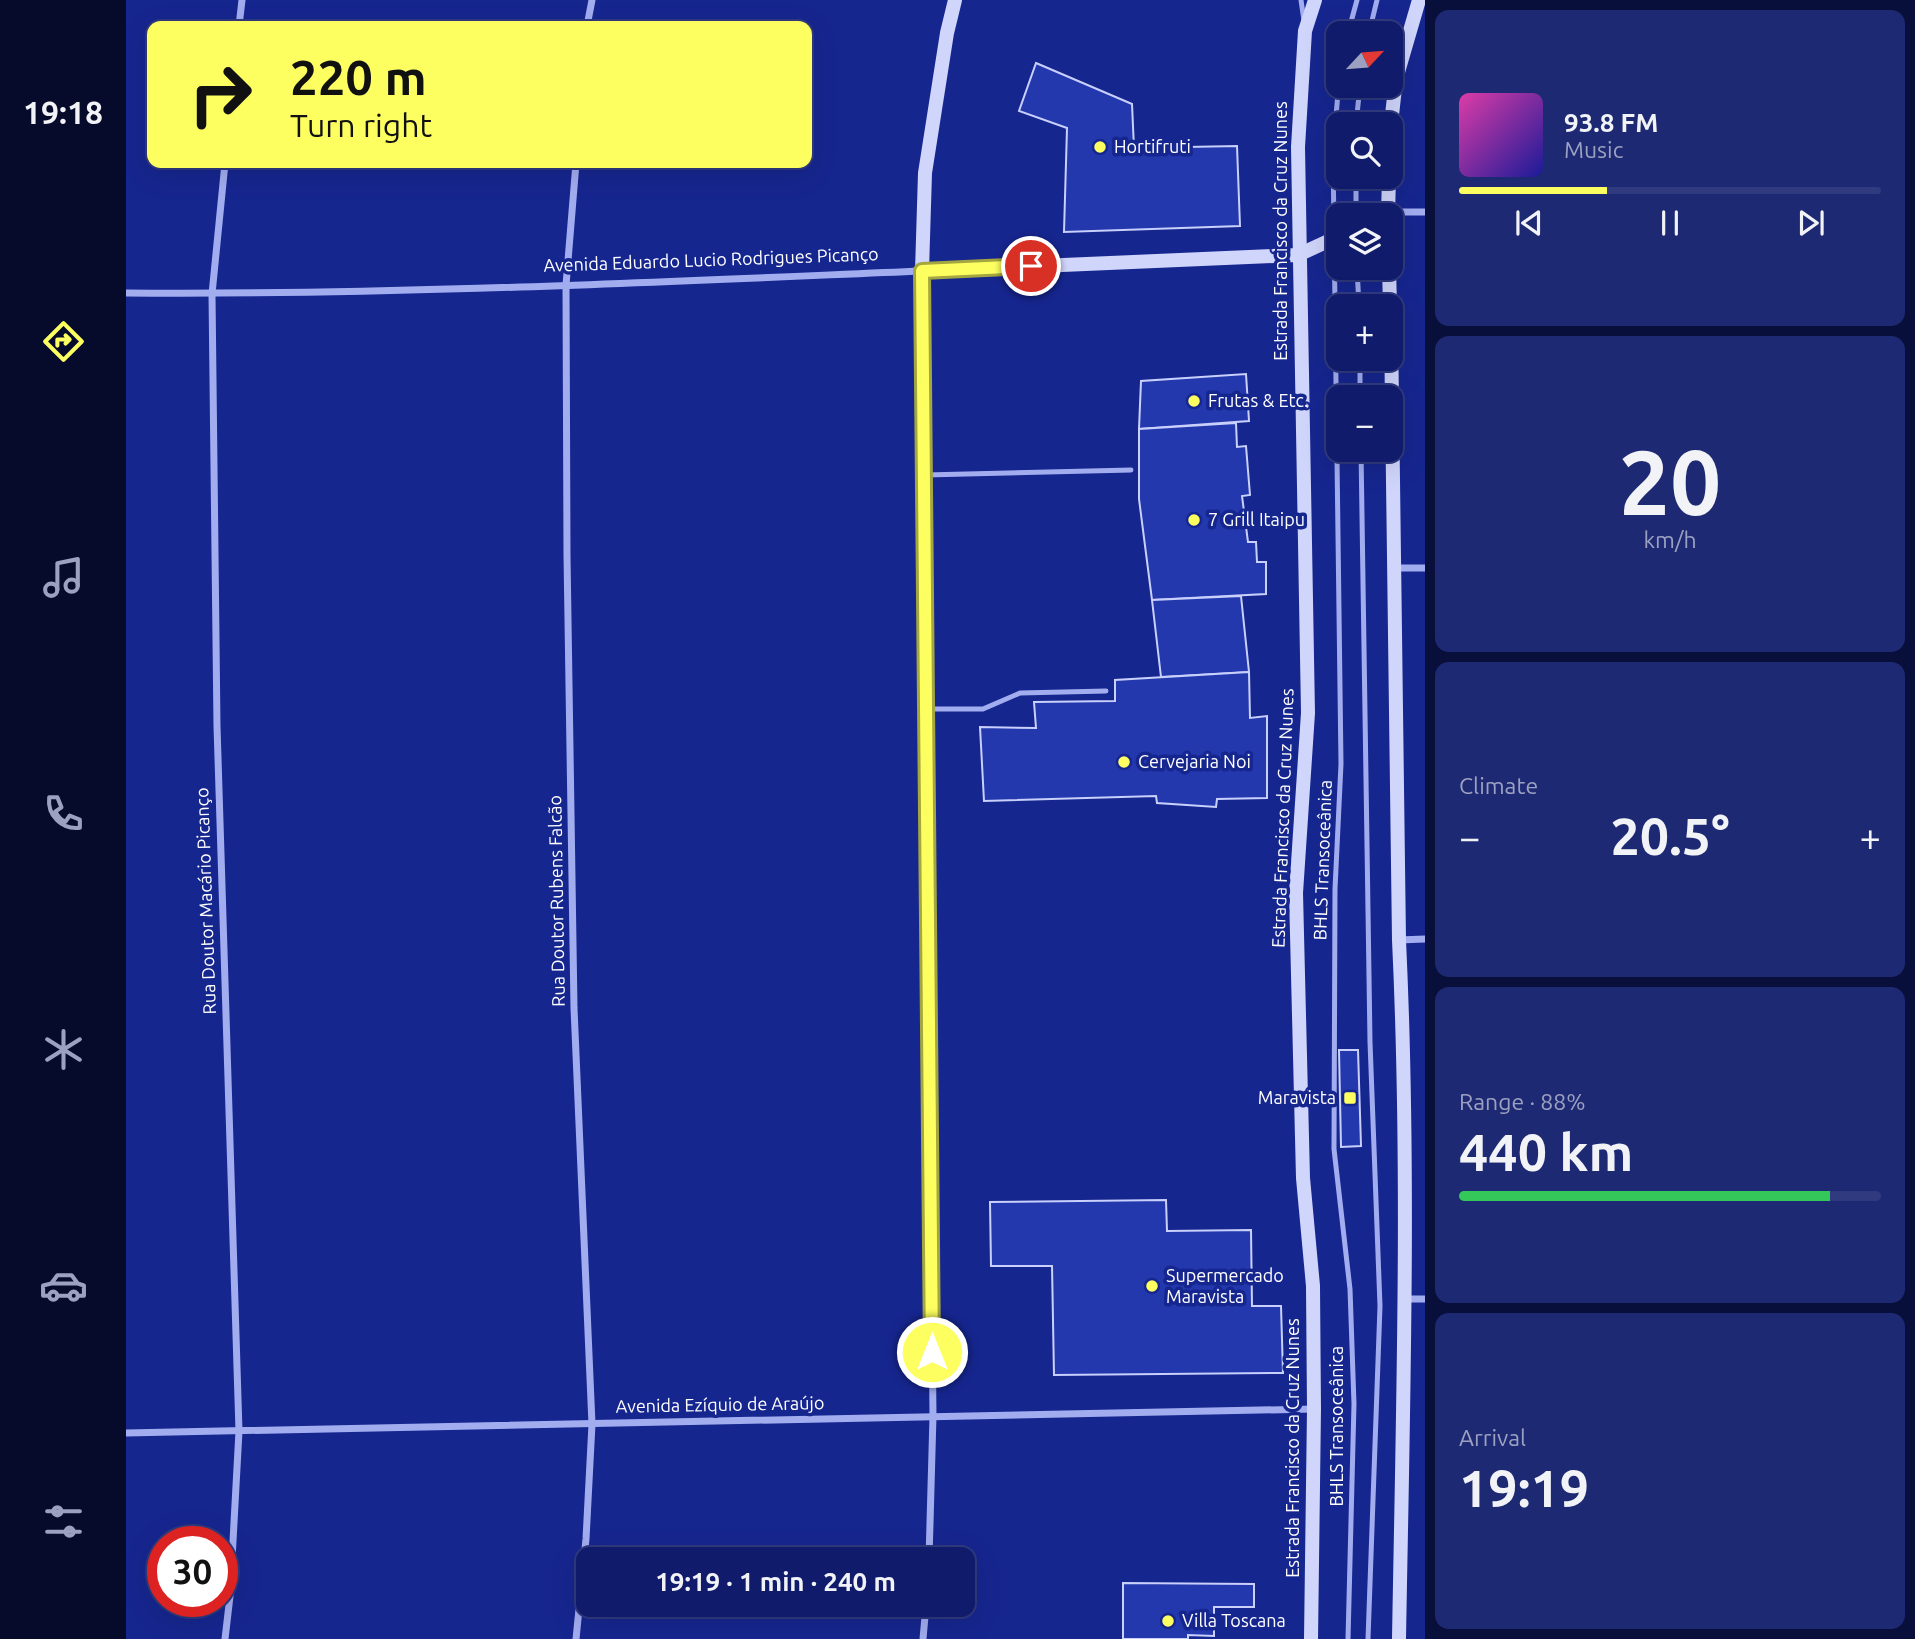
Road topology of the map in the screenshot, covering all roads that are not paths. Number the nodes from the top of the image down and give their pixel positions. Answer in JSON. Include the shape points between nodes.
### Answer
{"nodes":[{"id":1,"x":242,"y":0,"type":"edge"},
{"id":2,"x":592,"y":0,"type":"edge"},
{"id":3,"x":956,"y":0,"type":"edge"},
{"id":4,"x":1301,"y":0,"type":"edge"},
{"id":5,"x":1315,"y":0,"type":"edge"},
{"id":6,"x":1357,"y":0,"type":"edge"},
{"id":7,"x":1377,"y":0,"type":"edge"},
{"id":8,"x":1419,"y":0,"type":"edge"},
{"id":9,"x":240,"y":21,"type":"edge"},
{"id":10,"x":588,"y":21,"type":"edge"},
{"id":11,"x":1351,"y":21,"type":"edge"},
{"id":12,"x":1372,"y":21,"type":"edge"},
{"id":13,"x":1305,"y":31,"type":"junction"},
{"id":14,"x":1338,"y":98,"type":"edge"},
{"id":15,"x":1392,"y":112,"type":"edge"},
{"id":16,"x":225,"y":168,"type":"edge"},
{"id":17,"x":576,"y":168,"type":"edge"},
{"id":18,"x":1335,"y":203,"type":"edge"},
{"id":19,"x":1425,"y":212,"type":"edge"},
{"id":20,"x":1403,"y":213,"type":"edge"},
{"id":21,"x":1326,"y":242,"type":"edge"},
{"id":22,"x":1298,"y":255,"type":"junction"},
{"id":23,"x":922,"y":271,"type":"junction"},
{"id":24,"x":1337,"y":280,"type":"edge"},
{"id":25,"x":566,"y":285,"type":"junction"},
{"id":26,"x":126,"y":293,"type":"edge"},
{"id":27,"x":212,"y":294,"type":"junction"},
{"id":28,"x":1393,"y":371,"type":"edge"},
{"id":29,"x":1361,"y":462,"type":"edge"},
{"id":30,"x":1131,"y":470,"type":"dead end"},
{"id":31,"x":925,"y":475,"type":"junction"},
{"id":32,"x":1394,"y":568,"type":"junction"},
{"id":33,"x":1425,"y":568,"type":"edge"},
{"id":34,"x":1106,"y":691,"type":"dead end"},
{"id":35,"x":927,"y":709,"type":"junction"},
{"id":36,"x":1425,"y":939,"type":"edge"},
{"id":37,"x":1399,"y":940,"type":"junction"},
{"id":38,"x":1404,"y":1299,"type":"junction"},
{"id":39,"x":1425,"y":1299,"type":"edge"},
{"id":40,"x":1314,"y":1409,"type":"junction"},
{"id":41,"x":933,"y":1416,"type":"junction"},
{"id":42,"x":592,"y":1424,"type":"junction"},
{"id":43,"x":239,"y":1431,"type":"junction"},
{"id":44,"x":126,"y":1433,"type":"edge"},
{"id":45,"x":929,"y":1547,"type":"edge"},
{"id":46,"x":925,"y":1617,"type":"edge"},
{"id":47,"x":225,"y":1639,"type":"edge"},
{"id":48,"x":576,"y":1639,"type":"edge"},
{"id":49,"x":923,"y":1639,"type":"edge"},
{"id":50,"x":1311,"y":1639,"type":"edge"},
{"id":51,"x":1348,"y":1639,"type":"edge"},
{"id":52,"x":1368,"y":1639,"type":"edge"},
{"id":53,"x":1399,"y":1639,"type":"edge"}],
"edges":[{"from":1,"to":9,"type":"street"},
{"from":2,"to":10,"type":"street"},
{"from":3,"to":23,"type":"main road","via":[[925,173]]},
{"from":4,"to":13,"type":"lane"},
{"from":5,"to":13,"type":"main road","name":"Estrada Francisco da Cruz Nunes"},
{"from":6,"to":11,"type":"lane"},
{"from":7,"to":12,"type":"lane"},
{"from":8,"to":15,"type":"main road","via":[[1396,79]]},
{"from":13,"to":22,"type":"main road","name":"Estrada Francisco da Cruz Nunes","via":[[1299,108]]},
{"from":14,"to":18,"type":"lane","name":"BHLS Transoceânica"},
{"from":16,"to":27,"type":"street","name":"Rua Doutor Macário Picanço"},
{"from":17,"to":25,"type":"street","name":"Rua Doutor Rubens Falcão"},
{"from":19,"to":20,"type":"street"},
{"from":21,"to":22,"type":"main road"},
{"from":22,"to":23,"type":"main road","name":"Avenida Eduardo Lucio Rodrigues Picanço"},
{"from":22,"to":40,"type":"main road","name":"Estrada Francisco da Cruz Nunes","via":[[1308,713],[1296,892],[1297,1004],[1303,1178],[1313,1286]]},
{"from":23,"to":25,"type":"street","name":"Avenida Eduardo Lucio Rodrigues Picanço"},
{"from":23,"to":31,"type":"street"},
{"from":24,"to":51,"type":"lane","name":"BHLS Transoceânica","via":[[1341,764],[1335,889],[1334,1149],[1350,1289],[1354,1404]]},
{"from":25,"to":27,"type":"street","name":"Avenida Eduardo Lucio Rodrigues Picanço"},
{"from":25,"to":42,"type":"street","name":"Rua Doutor Rubens Falcão","via":[[574,1008]]},
{"from":26,"to":27,"type":"street","name":"Avenida Eduardo Lucio Rodrigues Picanço"},
{"from":27,"to":43,"type":"street","name":"Rua Doutor Macário Picanço","via":[[217,726]]},
{"from":28,"to":32,"type":"main road"},
{"from":29,"to":52,"type":"lane","name":"BHLS Transoceânica","via":[[1370,1042],[1380,1306]]},
{"from":30,"to":31,"type":"lane"},
{"from":31,"to":35,"type":"street"},
{"from":32,"to":33,"type":"street"},
{"from":32,"to":37,"type":"main road"},
{"from":34,"to":35,"type":"lane","via":[[1020,693],[983,709]]},
{"from":35,"to":41,"type":"street"},
{"from":36,"to":37,"type":"street"},
{"from":37,"to":38,"type":"main road"},
{"from":38,"to":39,"type":"street"},
{"from":38,"to":53,"type":"main road"},
{"from":40,"to":41,"type":"street","name":"Avenida Ezíquio de Araújo"},
{"from":40,"to":50,"type":"main road","name":"Estrada Francisco da Cruz Nunes"},
{"from":41,"to":42,"type":"street","name":"Avenida Ezíquio de Araújo"},
{"from":41,"to":45,"type":"street"},
{"from":42,"to":43,"type":"street","name":"Avenida Ezíquio de Araújo"},
{"from":42,"to":48,"type":"street","name":"Rua Doutor Rubens Falcão"},
{"from":43,"to":44,"type":"street","name":"Avenida Ezíquio de Araújo"},
{"from":43,"to":47,"type":"street","name":"Rua Doutor Macário Picanço"},
{"from":46,"to":49,"type":"street"}]}
